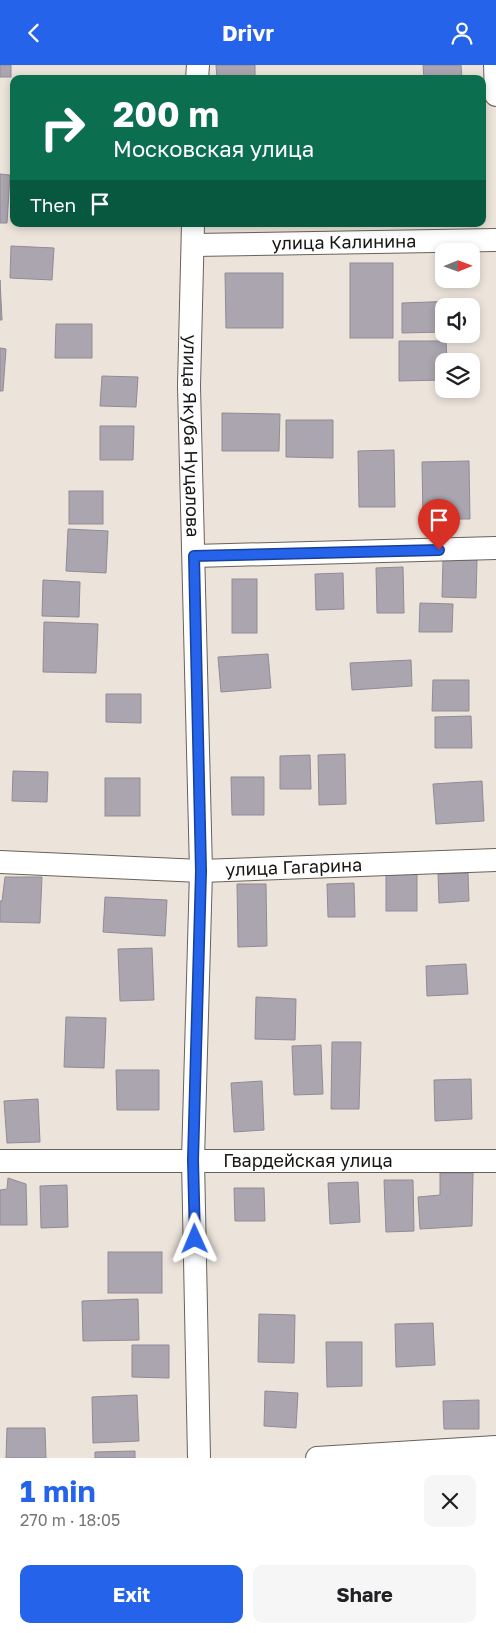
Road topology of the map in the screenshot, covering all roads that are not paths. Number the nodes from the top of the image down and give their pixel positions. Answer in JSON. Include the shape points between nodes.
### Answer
{"nodes":[{"id":1,"x":495,"y":65,"type":"edge"},
{"id":2,"x":496,"y":95,"type":"edge"},
{"id":3,"x":193,"y":234,"type":"edge"},
{"id":4,"x":496,"y":240,"type":"edge"},
{"id":5,"x":496,"y":548,"type":"edge"},
{"id":6,"x":194,"y":556,"type":"junction"},
{"id":7,"x":496,"y":860,"type":"edge"},
{"id":8,"x":0,"y":862,"type":"edge"},
{"id":9,"x":201,"y":871,"type":"junction"},
{"id":10,"x":193,"y":1160,"type":"junction"},
{"id":11,"x":0,"y":1161,"type":"edge"},
{"id":12,"x":496,"y":1161,"type":"edge"},
{"id":13,"x":496,"y":1447,"type":"edge"},
{"id":14,"x":200,"y":1458,"type":"edge"},
{"id":15,"x":317,"y":1458,"type":"edge"}],
"edges":[{"from":1,"to":2,"type":"street"},
{"from":3,"to":4,"type":"street","name":"улица Калинина"},
{"from":3,"to":6,"type":"street","name":"улица Якуба Нуцалова","via":[[190,386]]},
{"from":5,"to":6,"type":"street"},
{"from":6,"to":9,"type":"street","name":"улица Якуба Нуцалова"},
{"from":7,"to":9,"type":"street","name":"улица Гагарина"},
{"from":8,"to":9,"type":"street","name":"улица Гагарина"},
{"from":9,"to":10,"type":"street","name":"улица Якуба Нуцалова"},
{"from":10,"to":11,"type":"street","name":"Гвардейская улица"},
{"from":10,"to":12,"type":"street","name":"Гвардейская улица"},
{"from":10,"to":14,"type":"street","name":"улица Якуба Нуцалова"},
{"from":13,"to":15,"type":"street"}]}
